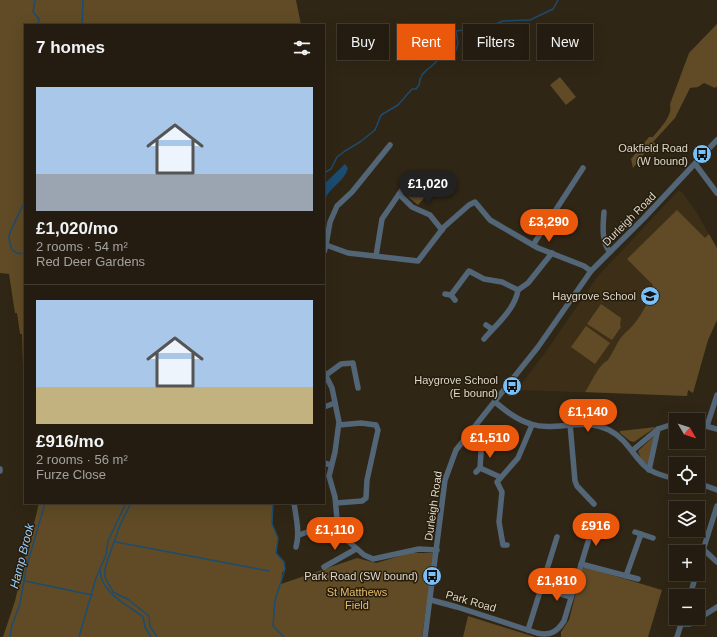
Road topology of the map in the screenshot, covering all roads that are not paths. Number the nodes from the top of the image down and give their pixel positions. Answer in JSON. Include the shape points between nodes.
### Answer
{"nodes":[{"id":1,"x":717,"y":140,"type":"edge"},
{"id":2,"x":390,"y":145,"type":"dead end"},
{"id":3,"x":696,"y":164,"type":"junction"},
{"id":4,"x":583,"y":168,"type":"dead end"},
{"id":5,"x":408,"y":181,"type":"dead end"},
{"id":6,"x":717,"y":193,"type":"edge"},
{"id":7,"x":399,"y":194,"type":"junction"},
{"id":8,"x":604,"y":212,"type":"dead end"},
{"id":9,"x":442,"y":230,"type":"junction"},
{"id":10,"x":326,"y":245,"type":"junction"},
{"id":11,"x":533,"y":245,"type":"junction"},
{"id":12,"x":325,"y":248,"type":"edge"},
{"id":13,"x":610,"y":252,"type":"junction"},
{"id":14,"x":552,"y":253,"type":"junction"},
{"id":15,"x":376,"y":256,"type":"junction"},
{"id":16,"x":591,"y":271,"type":"junction"},
{"id":17,"x":518,"y":290,"type":"junction"},
{"id":18,"x":445,"y":294,"type":"dead end"},
{"id":19,"x":486,"y":325,"type":"dead end"},
{"id":20,"x":492,"y":329,"type":"junction"},
{"id":21,"x":484,"y":339,"type":"dead end"},
{"id":22,"x":325,"y":374,"type":"edge"},
{"id":23,"x":358,"y":388,"type":"dead end"},
{"id":24,"x":717,"y":395,"type":"edge"},
{"id":25,"x":495,"y":402,"type":"junction"},
{"id":26,"x":335,"y":403,"type":"junction"},
{"id":27,"x":325,"y":407,"type":"edge"},
{"id":28,"x":570,"y":424,"type":"junction"},
{"id":29,"x":339,"y":425,"type":"junction"},
{"id":30,"x":532,"y":425,"type":"junction"},
{"id":31,"x":669,"y":426,"type":"edge"},
{"id":32,"x":707,"y":426,"type":"joint"},
{"id":33,"x":658,"y":429,"type":"junction"},
{"id":34,"x":717,"y":429,"type":"edge"},
{"id":35,"x":482,"y":437,"type":"dead end"},
{"id":36,"x":633,"y":450,"type":"junction"},
{"id":37,"x":325,"y":464,"type":"edge"},
{"id":38,"x":331,"y":465,"type":"junction"},
{"id":39,"x":649,"y":470,"type":"junction"},
{"id":40,"x":500,"y":477,"type":"junction"},
{"id":41,"x":669,"y":477,"type":"edge"},
{"id":42,"x":572,"y":481,"type":"dead end"},
{"id":43,"x":577,"y":486,"type":"junction"},
{"id":44,"x":705,"y":486,"type":"edge"},
{"id":45,"x":717,"y":490,"type":"edge"},
{"id":46,"x":294,"y":504,"type":"edge"},
{"id":47,"x":336,"y":504,"type":"junction"},
{"id":48,"x":594,"y":504,"type":"dead end"},
{"id":49,"x":717,"y":506,"type":"edge"},
{"id":50,"x":340,"y":527,"type":"junction"},
{"id":51,"x":608,"y":529,"type":"dead end"},
{"id":52,"x":635,"y":532,"type":"dead end"},
{"id":53,"x":641,"y":534,"type":"junction"},
{"id":54,"x":299,"y":535,"type":"junction"},
{"id":55,"x":557,"y":537,"type":"dead end"},
{"id":56,"x":653,"y":538,"type":"dead end"},
{"id":57,"x":507,"y":545,"type":"dead end"},
{"id":58,"x":705,"y":545,"type":"edge"},
{"id":59,"x":296,"y":547,"type":"dead end"},
{"id":60,"x":356,"y":549,"type":"junction"},
{"id":61,"x":437,"y":550,"type":"junction"},
{"id":62,"x":705,"y":552,"type":"edge"},
{"id":63,"x":717,"y":562,"type":"edge"},
{"id":64,"x":581,"y":564,"type":"junction"},
{"id":65,"x":324,"y":567,"type":"dead end"},
{"id":66,"x":626,"y":576,"type":"junction"},
{"id":67,"x":638,"y":579,"type":"dead end"},
{"id":68,"x":547,"y":590,"type":"dead end"},
{"id":69,"x":572,"y":597,"type":"junction"},
{"id":70,"x":431,"y":600,"type":"junction"},
{"id":71,"x":717,"y":607,"type":"edge"},
{"id":72,"x":705,"y":615,"type":"edge"},
{"id":73,"x":680,"y":625,"type":"edge"},
{"id":74,"x":528,"y":630,"type":"junction"},
{"id":75,"x":555,"y":635,"type":"edge"},
{"id":76,"x":425,"y":637,"type":"edge"},
{"id":77,"x":676,"y":637,"type":"edge"}],
"edges":[{"from":1,"to":3,"type":"street","name":"Durleigh Road"},
{"from":2,"to":10,"type":"street","via":[[352,192],[337,206],[330,222]]},
{"from":3,"to":6,"type":"street"},
{"from":3,"to":13,"type":"street","name":"Durleigh Road"},
{"from":4,"to":11,"type":"street"},
{"from":5,"to":7,"type":"street"},
{"from":7,"to":9,"type":"street","via":[[412,208],[430,215]]},
{"from":7,"to":15,"type":"street","via":[[382,219]]},
{"from":8,"to":13,"type":"street","via":[[604,239]]},
{"from":9,"to":11,"type":"street","via":[[474,202],[490,220]]},
{"from":9,"to":15,"type":"street","via":[[418,261]]},
{"from":10,"to":12,"type":"street"},
{"from":10,"to":15,"type":"street","via":[[348,253]]},
{"from":11,"to":14,"type":"street"},
{"from":13,"to":16,"type":"street","name":"Durleigh Road"},
{"from":14,"to":16,"type":"street"},
{"from":14,"to":17,"type":"street","via":[[528,283]]},
{"from":16,"to":25,"type":"street","name":"Durleigh Road","via":[[538,347]]},
{"from":17,"to":18,"type":"street","via":[[502,282],[484,279],[466,269],[453,298]]},
{"from":17,"to":20,"type":"street","via":[[516,299]]},
{"from":19,"to":20,"type":"street"},
{"from":20,"to":21,"type":"street"},
{"from":22,"to":23,"type":"street","via":[[353,360]]},
{"from":22,"to":26,"type":"street","via":[[332,388]]},
{"from":24,"to":32,"type":"street"},
{"from":25,"to":30,"type":"street","via":[[519,420]]},
{"from":25,"to":61,"type":"street","name":"Durleigh Road","via":[[461,442],[451,458],[443,495]]},
{"from":26,"to":27,"type":"street"},
{"from":26,"to":29,"type":"street"},
{"from":28,"to":30,"type":"street"},
{"from":28,"to":36,"type":"street","via":[[596,425],[611,431]]},
{"from":28,"to":43,"type":"street"},
{"from":29,"to":38,"type":"street"},
{"from":29,"to":47,"type":"street","via":[[368,423],[376,425],[378,430],[367,480],[366,498],[362,501]]},
{"from":30,"to":40,"type":"street","via":[[518,458]]},
{"from":31,"to":33,"type":"street"},
{"from":32,"to":34,"type":"street"},
{"from":33,"to":36,"type":"street"},
{"from":33,"to":39,"type":"street"},
{"from":35,"to":40,"type":"street","via":[[478,470]]},
{"from":36,"to":39,"type":"street"},
{"from":37,"to":38,"type":"street"},
{"from":38,"to":47,"type":"street","via":[[330,479]]},
{"from":39,"to":41,"type":"street"},
{"from":40,"to":57,"type":"street","via":[[497,482],[502,492],[499,522],[502,545]]},
{"from":42,"to":43,"type":"street","via":[[573,486]]},
{"from":43,"to":48,"type":"street"},
{"from":44,"to":45,"type":"street"},
{"from":46,"to":54,"type":"street"},
{"from":47,"to":50,"type":"street"},
{"from":49,"to":58,"type":"street"},
{"from":50,"to":54,"type":"street","via":[[330,531],[312,530]]},
{"from":50,"to":60,"type":"street"},
{"from":51,"to":64,"type":"street","via":[[591,532]]},
{"from":52,"to":53,"type":"street"},
{"from":53,"to":56,"type":"street"},
{"from":53,"to":66,"type":"street"},
{"from":54,"to":59,"type":"street"},
{"from":55,"to":74,"type":"street"},
{"from":60,"to":61,"type":"street","via":[[370,559],[376,560],[413,550]]},
{"from":60,"to":65,"type":"street"},
{"from":61,"to":70,"type":"street","name":"Durleigh Road"},
{"from":62,"to":63,"type":"street"},
{"from":64,"to":66,"type":"street"},
{"from":64,"to":69,"type":"street"},
{"from":66,"to":67,"type":"street"},
{"from":68,"to":69,"type":"street","via":[[555,590]]},
{"from":69,"to":75,"type":"street","via":[[564,621]]},
{"from":70,"to":74,"type":"street","name":"Park Road"},
{"from":70,"to":76,"type":"street","name":"Durleigh Road"},
{"from":71,"to":72,"type":"street"},
{"from":73,"to":77,"type":"street"},
{"from":74,"to":75,"type":"street","name":"Park Road"}]}
